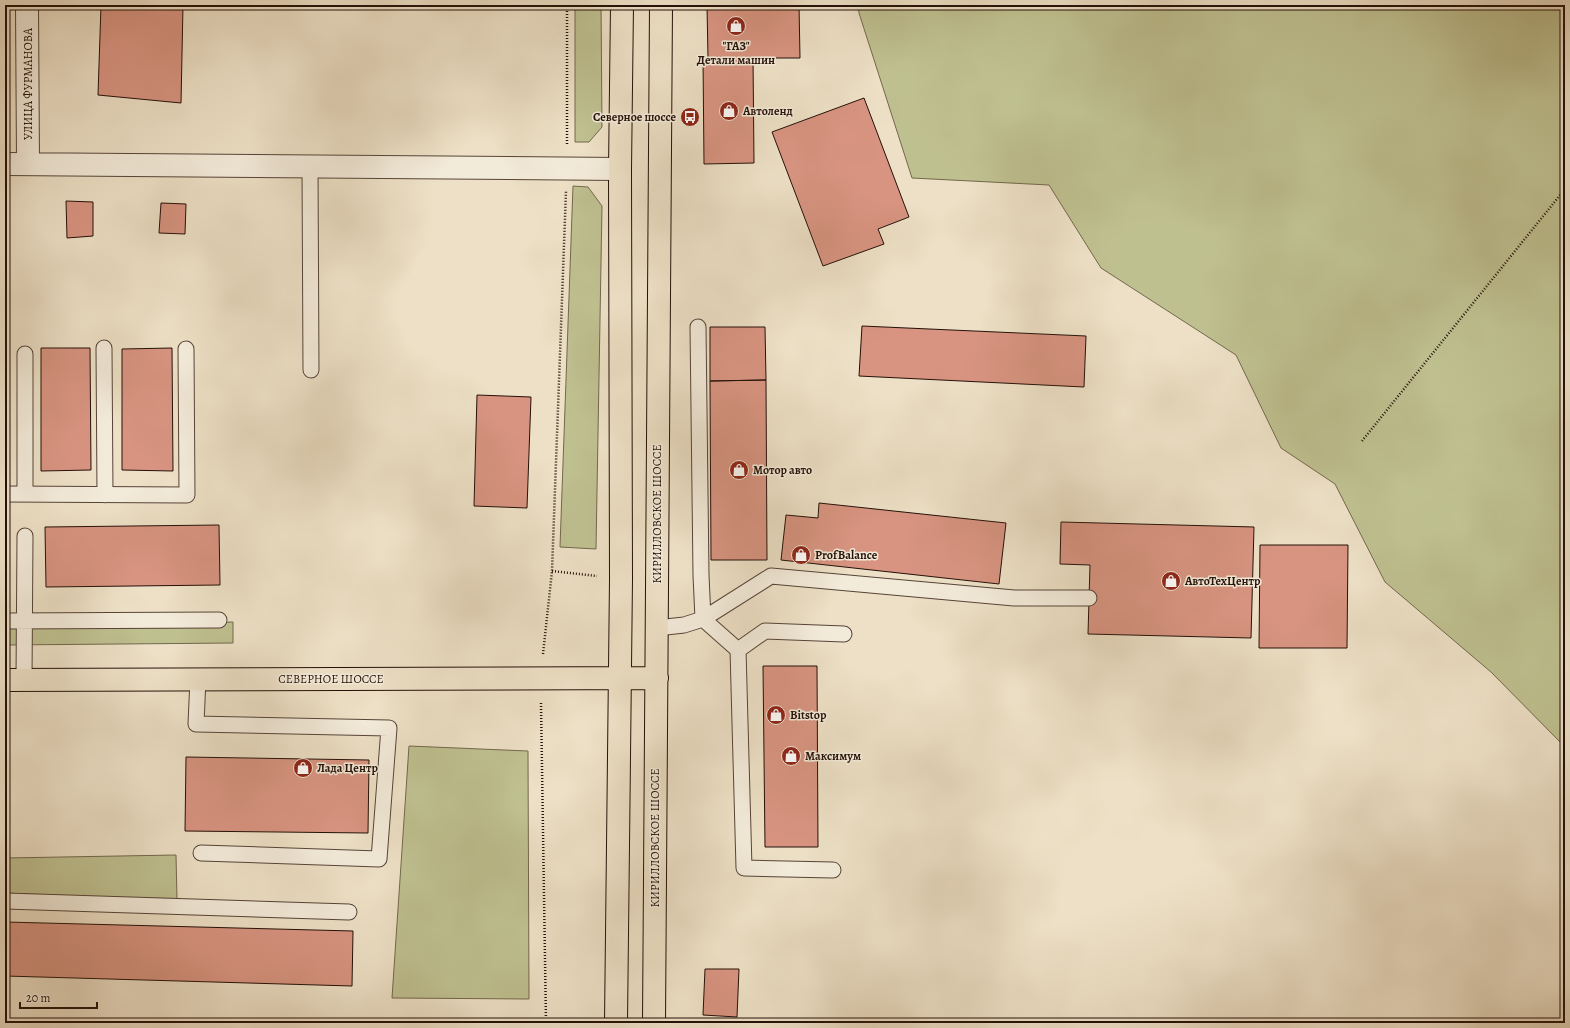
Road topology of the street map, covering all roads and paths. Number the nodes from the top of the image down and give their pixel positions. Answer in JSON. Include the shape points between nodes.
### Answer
{"nodes":[{"id":1,"x":27,"y":5,"type":"edge"},
{"id":2,"x":567,"y":5,"type":"edge"},
{"id":3,"x":622,"y":5,"type":"edge"},
{"id":4,"x":661,"y":5,"type":"edge"},
{"id":5,"x":28,"y":163,"type":"junction"},
{"id":6,"x":5,"y":164,"type":"edge"},
{"id":7,"x":310,"y":167,"type":"junction"},
{"id":8,"x":620,"y":169,"type":"junction"},
{"id":9,"x":567,"y":170,"type":"junction"},
{"id":10,"x":1565,"y":189,"type":"edge"},
{"id":11,"x":698,"y":326,"type":"dead end"},
{"id":12,"x":104,"y":348,"type":"dead end"},
{"id":13,"x":186,"y":349,"type":"dead end"},
{"id":14,"x":25,"y":354,"type":"dead end"},
{"id":15,"x":311,"y":370,"type":"dead end"},
{"id":16,"x":1362,"y":441,"type":"dead end"},
{"id":17,"x":25,"y":493,"type":"junction"},
{"id":18,"x":5,"y":494,"type":"edge"},
{"id":19,"x":104,"y":495,"type":"junction"},
{"id":20,"x":25,"y":536,"type":"dead end"},
{"id":21,"x":1089,"y":598,"type":"dead end"},
{"id":22,"x":703,"y":619,"type":"junction"},
{"id":23,"x":219,"y":620,"type":"dead end"},
{"id":24,"x":5,"y":621,"type":"edge"},
{"id":25,"x":24,"y":621,"type":"junction"},
{"id":26,"x":657,"y":628,"type":"junction"},
{"id":27,"x":844,"y":634,"type":"dead end"},
{"id":28,"x":738,"y":650,"type":"junction"},
{"id":29,"x":540,"y":678,"type":"junction"},
{"id":30,"x":619,"y":678,"type":"junction"},
{"id":31,"x":657,"y":678,"type":"junction"},
{"id":32,"x":198,"y":679,"type":"junction"},
{"id":33,"x":14,"y":680,"type":"edge"},
{"id":34,"x":201,"y":853,"type":"dead end"},
{"id":35,"x":833,"y":870,"type":"dead end"},
{"id":36,"x":5,"y":901,"type":"edge"},
{"id":37,"x":348,"y":912,"type":"dead end"},
{"id":38,"x":546,"y":1023,"type":"edge"},
{"id":39,"x":616,"y":1023,"type":"edge"},
{"id":40,"x":654,"y":1023,"type":"edge"}],
"edges":[{"from":1,"to":5,"type":"street","name":"УЛИЦА ФУРМАНОВА"},
{"from":2,"to":9,"type":"path"},
{"from":3,"to":8,"type":"main road"},
{"from":4,"to":26,"type":"main road","name":"КИРИЛЛОВСКОЕ ШОССЕ"},
{"from":5,"to":6,"type":"street"},
{"from":5,"to":7,"type":"street"},
{"from":7,"to":9,"type":"street"},
{"from":7,"to":15,"type":"lane"},
{"from":8,"to":9,"type":"street"},
{"from":8,"to":30,"type":"main road"},
{"from":9,"to":29,"type":"path","via":[[552,571]]},
{"from":10,"to":16,"type":"path"},
{"from":11,"to":22,"type":"lane"},
{"from":12,"to":19,"type":"lane"},
{"from":13,"to":19,"type":"lane","via":[[187,495]]},
{"from":14,"to":17,"type":"lane"},
{"from":17,"to":18,"type":"lane"},
{"from":17,"to":19,"type":"lane"},
{"from":20,"to":25,"type":"lane"},
{"from":21,"to":22,"type":"lane","via":[[1014,598],[771,576]]},
{"from":22,"to":26,"type":"lane","via":[[684,625]]},
{"from":22,"to":28,"type":"lane"},
{"from":23,"to":25,"type":"lane"},
{"from":24,"to":25,"type":"lane"},
{"from":25,"to":33,"type":"lane"},
{"from":26,"to":31,"type":"main road","name":"КИРИЛЛОВСКОЕ ШОССЕ"},
{"from":27,"to":28,"type":"lane","via":[[765,631]]},
{"from":28,"to":35,"type":"lane","via":[[744,868]]},
{"from":29,"to":30,"type":"main road","name":"СЕВЕРНОЕ ШОССЕ"},
{"from":29,"to":32,"type":"main road","name":"СЕВЕРНОЕ ШОССЕ"},
{"from":29,"to":38,"type":"path"},
{"from":30,"to":31,"type":"main road","name":"СЕВЕРНОЕ ШОССЕ"},
{"from":30,"to":39,"type":"main road"},
{"from":31,"to":40,"type":"main road","name":"КИРИЛЛОВСКОЕ ШОССЕ"},
{"from":32,"to":33,"type":"main road","name":"СЕВЕРНОЕ ШОССЕ"},
{"from":32,"to":34,"type":"lane","via":[[196,724],[389,728],[379,859]]},
{"from":36,"to":37,"type":"lane"}]}
